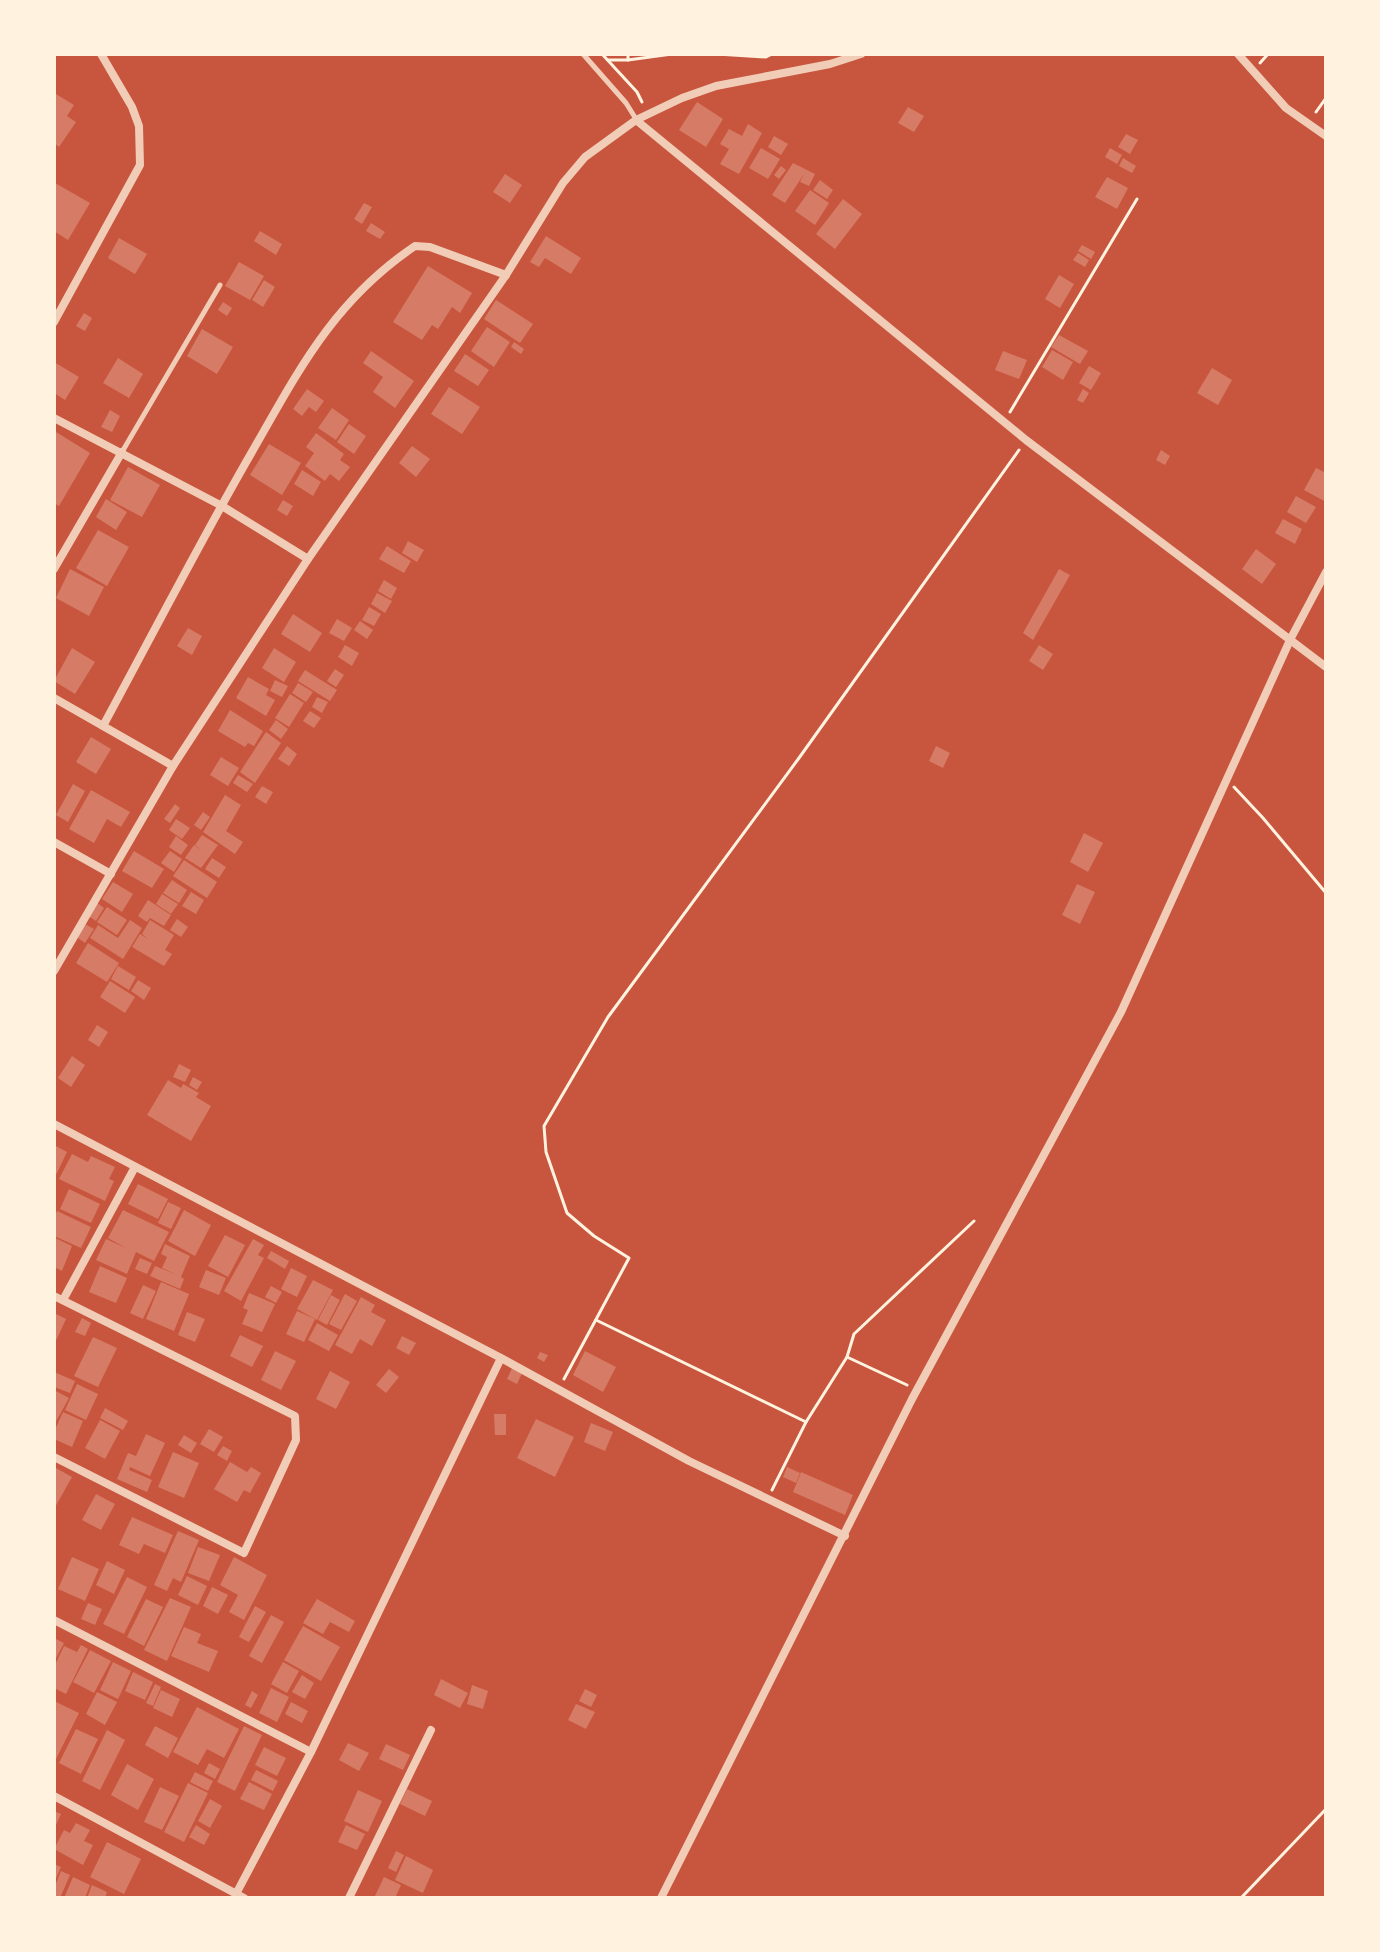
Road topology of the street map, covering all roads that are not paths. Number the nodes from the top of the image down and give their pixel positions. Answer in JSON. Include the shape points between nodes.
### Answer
{"nodes":[{"id":1,"x":101,"y":54,"type":"edge"},
{"id":2,"x":583,"y":54,"type":"edge"},
{"id":3,"x":861,"y":54,"type":"edge"},
{"id":4,"x":1238,"y":54,"type":"edge"},
{"id":5,"x":636,"y":120,"type":"junction"},
{"id":6,"x":1326,"y":136,"type":"edge"},
{"id":7,"x":506,"y":275,"type":"junction"},
{"id":8,"x":220,"y":285,"type":"dead end"},
{"id":9,"x":54,"y":322,"type":"edge"},
{"id":10,"x":54,"y":418,"type":"edge"},
{"id":11,"x":122,"y":452,"type":"junction"},
{"id":12,"x":222,"y":506,"type":"junction"},
{"id":13,"x":308,"y":559,"type":"junction"},
{"id":14,"x":54,"y":569,"type":"edge"},
{"id":15,"x":1326,"y":572,"type":"edge"},
{"id":16,"x":1291,"y":638,"type":"junction"},
{"id":17,"x":1326,"y":667,"type":"edge"},
{"id":18,"x":54,"y":698,"type":"edge"},
{"id":19,"x":103,"y":726,"type":"junction"},
{"id":20,"x":173,"y":766,"type":"junction"},
{"id":21,"x":54,"y":842,"type":"edge"},
{"id":22,"x":111,"y":874,"type":"junction"},
{"id":23,"x":54,"y":971,"type":"edge"},
{"id":24,"x":54,"y":1124,"type":"edge"},
{"id":25,"x":135,"y":1167,"type":"junction"},
{"id":26,"x":58,"y":1298,"type":"edge"},
{"id":27,"x":501,"y":1358,"type":"junction"},
{"id":28,"x":54,"y":1457,"type":"edge"},
{"id":29,"x":845,"y":1536,"type":"junction"},
{"id":30,"x":54,"y":1620,"type":"edge"},
{"id":31,"x":431,"y":1730,"type":"dead end"},
{"id":32,"x":311,"y":1752,"type":"junction"},
{"id":33,"x":54,"y":1796,"type":"edge"},
{"id":34,"x":240,"y":1896,"type":"edge"},
{"id":35,"x":349,"y":1898,"type":"edge"},
{"id":36,"x":661,"y":1898,"type":"edge"}],
"edges":[{"from":1,"to":9,"type":"street","via":[[139,126],[140,165]]},
{"from":2,"to":5,"type":"lane"},
{"from":3,"to":5,"type":"street","via":[[716,86]]},
{"from":4,"to":6,"type":"street","via":[[1286,108]]},
{"from":5,"to":7,"type":"street","via":[[585,157],[563,183]]},
{"from":5,"to":16,"type":"street","via":[[1026,440]]},
{"from":7,"to":12,"type":"street","via":[[430,247],[415,246],[398,257],[360,289],[316,341]]},
{"from":7,"to":13,"type":"street"},
{"from":8,"to":11,"type":"lane"},
{"from":10,"to":11,"type":"street"},
{"from":11,"to":12,"type":"street"},
{"from":11,"to":14,"type":"street"},
{"from":12,"to":13,"type":"street"},
{"from":12,"to":19,"type":"street"},
{"from":13,"to":20,"type":"street"},
{"from":15,"to":16,"type":"street"},
{"from":16,"to":17,"type":"street"},
{"from":16,"to":29,"type":"street","via":[[1121,1012],[917,1390]]},
{"from":18,"to":19,"type":"street"},
{"from":19,"to":20,"type":"street"},
{"from":20,"to":22,"type":"street"},
{"from":21,"to":22,"type":"street"},
{"from":22,"to":23,"type":"street"},
{"from":24,"to":25,"type":"street"},
{"from":25,"to":26,"type":"street"},
{"from":25,"to":27,"type":"street"},
{"from":26,"to":28,"type":"street","via":[[295,1416],[296,1440],[244,1553]]},
{"from":27,"to":29,"type":"street","via":[[689,1461]]},
{"from":27,"to":32,"type":"street"},
{"from":29,"to":36,"type":"street"},
{"from":30,"to":32,"type":"street"},
{"from":31,"to":35,"type":"street"},
{"from":32,"to":34,"type":"street"},
{"from":33,"to":34,"type":"street"}]}
